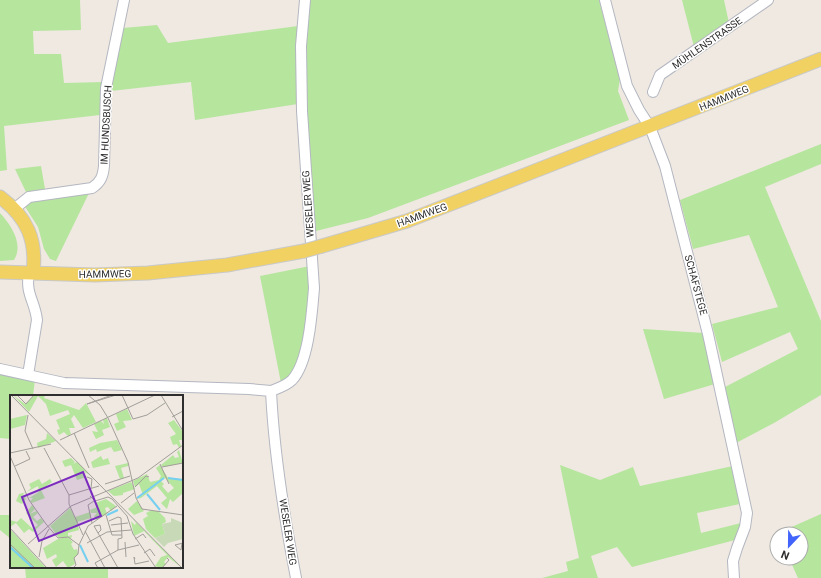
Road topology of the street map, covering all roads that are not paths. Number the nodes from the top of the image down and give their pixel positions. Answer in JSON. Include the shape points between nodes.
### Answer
{"nodes":[{"id":1,"x":124,"y":0,"type":"edge"},
{"id":2,"x":305,"y":0,"type":"edge"},
{"id":3,"x":605,"y":0,"type":"edge"},
{"id":4,"x":768,"y":0,"type":"edge"},
{"id":5,"x":821,"y":59,"type":"edge"},
{"id":6,"x":653,"y":92,"type":"dead end"},
{"id":7,"x":643,"y":129,"type":"junction"},
{"id":8,"x":0,"y":197,"type":"edge"},
{"id":9,"x":16,"y":212,"type":"junction"},
{"id":10,"x":0,"y":272,"type":"edge"},
{"id":11,"x":29,"y":273,"type":"junction"},
{"id":12,"x":0,"y":369,"type":"edge"},
{"id":13,"x":28,"y":375,"type":"junction"},
{"id":14,"x":271,"y":391,"type":"junction"},
{"id":15,"x":296,"y":578,"type":"edge"},
{"id":16,"x":734,"y":578,"type":"edge"}],
"edges":[{"from":1,"to":9,"type":"street","name":"IM HUNDSBUSCH","via":[[106,88],[103,176],[92,188],[29,197]]},
{"from":2,"to":14,"type":"street","name":"WESELER WEG","via":[[301,46],[302,111],[314,288],[308,338],[298,371],[283,387]]},
{"from":3,"to":7,"type":"street","name":"SCHAFSTEGE","via":[[627,86],[639,110]]},
{"from":4,"to":6,"type":"street","name":"MÜHLENSTRASSE","via":[[660,75]]},
{"from":5,"to":7,"type":"main road","name":"HAMMWEG"},
{"from":7,"to":11,"type":"main road","name":"HAMMWEG","bridge":true,"via":[[407,221],[304,251],[228,265],[148,273]]},
{"from":7,"to":16,"type":"street","name":"SCHAFSTEGE","via":[[665,166],[708,334],[747,513],[733,561]]},
{"from":8,"to":9,"type":"main road"},
{"from":9,"to":11,"type":"main road","via":[[24,232]]},
{"from":10,"to":11,"type":"main road","name":"HAMMWEG"},
{"from":11,"to":13,"type":"street","via":[[28,292],[38,320]]},
{"from":12,"to":13,"type":"street"},
{"from":13,"to":14,"type":"street","via":[[64,382],[249,388]]},
{"from":14,"to":15,"type":"street","name":"WESELER WEG","via":[[272,420],[286,526]]}]}
